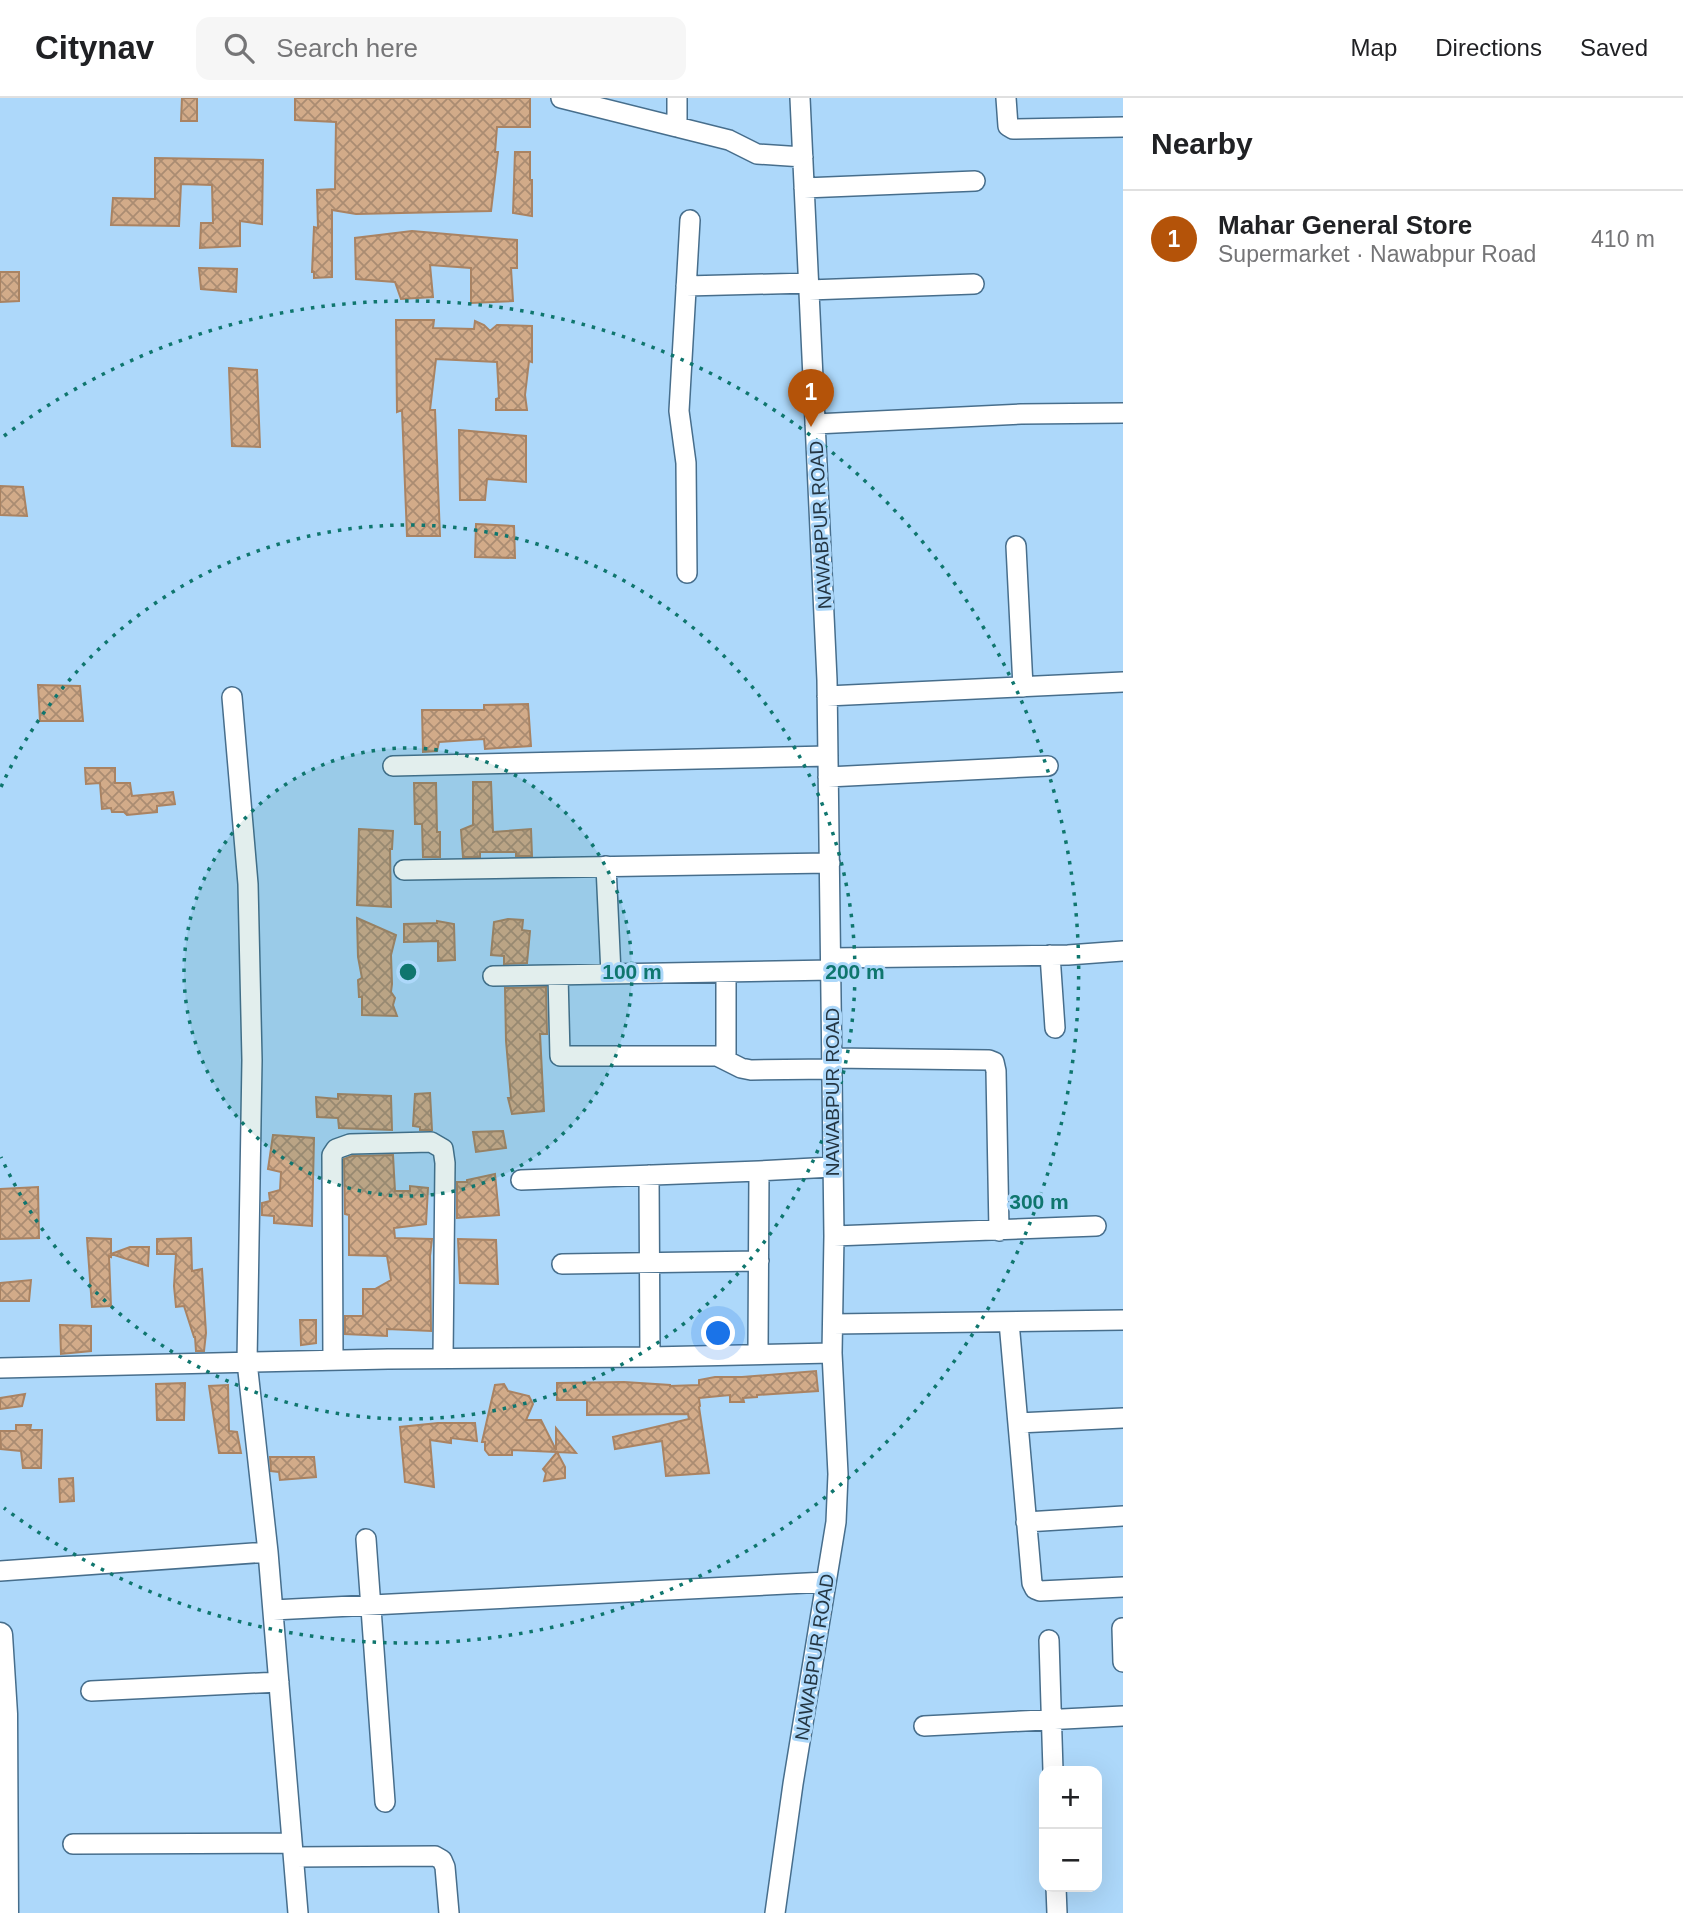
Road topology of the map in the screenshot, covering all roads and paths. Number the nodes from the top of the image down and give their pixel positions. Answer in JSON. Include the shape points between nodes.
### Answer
{"nodes":[{"id":1,"x":561,"y":98,"type":"edge"},
{"id":2,"x":677,"y":98,"type":"edge"},
{"id":3,"x":800,"y":98,"type":"edge"},
{"id":4,"x":1006,"y":98,"type":"edge"},
{"id":5,"x":630,"y":106,"type":"edge"},
{"id":6,"x":677,"y":127,"type":"junction"},
{"id":7,"x":1123,"y":127,"type":"edge"},
{"id":8,"x":803,"y":157,"type":"junction"},
{"id":9,"x":975,"y":181,"type":"dead end"},
{"id":10,"x":804,"y":188,"type":"junction"},
{"id":11,"x":690,"y":220,"type":"dead end"},
{"id":12,"x":974,"y":284,"type":"dead end"},
{"id":13,"x":686,"y":286,"type":"junction"},
{"id":14,"x":809,"y":286,"type":"junction"},
{"id":15,"x":1123,"y":413,"type":"edge"},
{"id":16,"x":816,"y":424,"type":"junction"},
{"id":17,"x":1016,"y":546,"type":"dead end"},
{"id":18,"x":687,"y":573,"type":"dead end"},
{"id":19,"x":1123,"y":682,"type":"edge"},
{"id":20,"x":1023,"y":687,"type":"junction"},
{"id":21,"x":827,"y":696,"type":"junction"},
{"id":22,"x":232,"y":697,"type":"dead end"},
{"id":23,"x":828,"y":756,"type":"junction"},
{"id":24,"x":393,"y":766,"type":"dead end"},
{"id":25,"x":1048,"y":766,"type":"dead end"},
{"id":26,"x":828,"y":777,"type":"junction"},
{"id":27,"x":830,"y":863,"type":"junction"},
{"id":28,"x":606,"y":866,"type":"junction"},
{"id":29,"x":404,"y":870,"type":"dead end"},
{"id":30,"x":1123,"y":951,"type":"edge"},
{"id":31,"x":1051,"y":955,"type":"junction"},
{"id":32,"x":832,"y":964,"type":"junction"},
{"id":33,"x":726,"y":972,"type":"junction"},
{"id":34,"x":611,"y":974,"type":"junction"},
{"id":35,"x":558,"y":975,"type":"junction"},
{"id":36,"x":493,"y":976,"type":"dead end"},
{"id":37,"x":1055,"y":1028,"type":"dead end"},
{"id":38,"x":726,"y":1060,"type":"junction"},
{"id":39,"x":832,"y":1064,"type":"junction"},
{"id":40,"x":832,"y":1167,"type":"junction"},
{"id":41,"x":759,"y":1171,"type":"junction"},
{"id":42,"x":649,"y":1175,"type":"junction"},
{"id":43,"x":521,"y":1180,"type":"dead end"},
{"id":44,"x":1097,"y":1226,"type":"dead end"},
{"id":45,"x":999,"y":1231,"type":"junction"},
{"id":46,"x":834,"y":1236,"type":"junction"},
{"id":47,"x":759,"y":1261,"type":"junction"},
{"id":48,"x":650,"y":1262,"type":"junction"},
{"id":49,"x":562,"y":1264,"type":"dead end"},
{"id":50,"x":1123,"y":1320,"type":"edge"},
{"id":51,"x":1009,"y":1322,"type":"junction"},
{"id":52,"x":833,"y":1324,"type":"junction"},
{"id":53,"x":758,"y":1353,"type":"junction"},
{"id":54,"x":832,"y":1353,"type":"junction"},
{"id":55,"x":650,"y":1357,"type":"junction"},
{"id":56,"x":443,"y":1358,"type":"junction"},
{"id":57,"x":333,"y":1360,"type":"junction"},
{"id":58,"x":247,"y":1362,"type":"junction"},
{"id":59,"x":0,"y":1368,"type":"edge"},
{"id":60,"x":1123,"y":1418,"type":"edge"},
{"id":61,"x":1018,"y":1423,"type":"junction"},
{"id":62,"x":1123,"y":1516,"type":"edge"},
{"id":63,"x":1026,"y":1522,"type":"junction"},
{"id":64,"x":366,"y":1539,"type":"dead end"},
{"id":65,"x":268,"y":1552,"type":"junction"},
{"id":66,"x":0,"y":1571,"type":"edge"},
{"id":67,"x":826,"y":1582,"type":"junction"},
{"id":68,"x":1123,"y":1587,"type":"edge"},
{"id":69,"x":371,"y":1605,"type":"junction"},
{"id":70,"x":273,"y":1610,"type":"junction"},
{"id":71,"x":1122,"y":1629,"type":"edge"},
{"id":72,"x":0,"y":1634,"type":"edge"},
{"id":73,"x":1049,"y":1640,"type":"dead end"},
{"id":74,"x":1123,"y":1662,"type":"edge"},
{"id":75,"x":279,"y":1682,"type":"junction"},
{"id":76,"x":91,"y":1691,"type":"dead end"},
{"id":77,"x":1123,"y":1716,"type":"edge"},
{"id":78,"x":1052,"y":1719,"type":"junction"},
{"id":79,"x":924,"y":1726,"type":"dead end"},
{"id":80,"x":1053,"y":1766,"type":"edge"},
{"id":81,"x":385,"y":1802,"type":"dead end"},
{"id":82,"x":73,"y":1844,"type":"dead end"},
{"id":83,"x":293,"y":1850,"type":"junction"},
{"id":84,"x":1056,"y":1892,"type":"edge"},
{"id":85,"x":6,"y":1913,"type":"edge"},
{"id":86,"x":298,"y":1913,"type":"edge"},
{"id":87,"x":449,"y":1913,"type":"edge"},
{"id":88,"x":775,"y":1913,"type":"edge"},
{"id":89,"x":1057,"y":1913,"type":"edge"}],
"edges":[{"from":1,"to":5,"type":"street"},
{"from":2,"to":6,"type":"street"},
{"from":3,"to":8,"type":"street","name":"NAWABPUR ROAD"},
{"from":4,"to":7,"type":"street","via":[[1008,126],[1013,129]]},
{"from":5,"to":6,"type":"street"},
{"from":6,"to":8,"type":"street","via":[[729,140],[757,154]]},
{"from":8,"to":10,"type":"street","name":"NAWABPUR ROAD"},
{"from":9,"to":10,"type":"street"},
{"from":10,"to":14,"type":"street","name":"NAWABPUR ROAD"},
{"from":11,"to":13,"type":"street"},
{"from":12,"to":14,"type":"street"},
{"from":13,"to":14,"type":"street"},
{"from":13,"to":18,"type":"street","via":[[679,411],[686,463]]},
{"from":14,"to":16,"type":"street","name":"NAWABPUR ROAD"},
{"from":15,"to":16,"type":"street"},
{"from":16,"to":21,"type":"street","name":"NAWABPUR ROAD"},
{"from":17,"to":20,"type":"street"},
{"from":19,"to":20,"type":"street"},
{"from":20,"to":21,"type":"street"},
{"from":21,"to":23,"type":"street","name":"NAWABPUR ROAD"},
{"from":22,"to":58,"type":"street","via":[[248,884],[253,1060]]},
{"from":23,"to":24,"type":"street"},
{"from":23,"to":26,"type":"street","name":"NAWABPUR ROAD"},
{"from":25,"to":26,"type":"street"},
{"from":26,"to":27,"type":"street","name":"NAWABPUR ROAD"},
{"from":27,"to":28,"type":"street"},
{"from":27,"to":32,"type":"street","name":"NAWABPUR ROAD"},
{"from":28,"to":29,"type":"street"},
{"from":28,"to":34,"type":"street"},
{"from":30,"to":31,"type":"street"},
{"from":31,"to":32,"type":"street"},
{"from":31,"to":37,"type":"street"},
{"from":32,"to":33,"type":"street"},
{"from":32,"to":39,"type":"street","name":"NAWABPUR ROAD"},
{"from":33,"to":34,"type":"street"},
{"from":33,"to":38,"type":"street"},
{"from":34,"to":35,"type":"street"},
{"from":35,"to":36,"type":"street"},
{"from":35,"to":38,"type":"street","via":[[560,1056],[717,1056]]},
{"from":38,"to":39,"type":"street","via":[[751,1070]]},
{"from":39,"to":40,"type":"street","name":"NAWABPUR ROAD"},
{"from":39,"to":45,"type":"street","via":[[994,1062]]},
{"from":40,"to":41,"type":"street"},
{"from":40,"to":46,"type":"street","name":"NAWABPUR ROAD"},
{"from":41,"to":42,"type":"street"},
{"from":41,"to":47,"type":"street"},
{"from":42,"to":43,"type":"street"},
{"from":42,"to":48,"type":"street"},
{"from":44,"to":45,"type":"street"},
{"from":45,"to":46,"type":"street"},
{"from":46,"to":52,"type":"street","name":"NAWABPUR ROAD"},
{"from":47,"to":48,"type":"street"},
{"from":47,"to":53,"type":"street"},
{"from":48,"to":49,"type":"street"},
{"from":48,"to":55,"type":"street"},
{"from":50,"to":51,"type":"street"},
{"from":51,"to":52,"type":"street"},
{"from":51,"to":61,"type":"street"},
{"from":52,"to":54,"type":"street","name":"NAWABPUR ROAD"},
{"from":53,"to":54,"type":"street"},
{"from":53,"to":55,"type":"street"},
{"from":54,"to":67,"type":"street","name":"NAWABPUR ROAD","via":[[838,1474]]},
{"from":55,"to":56,"type":"street"},
{"from":56,"to":57,"type":"street"},
{"from":56,"to":57,"type":"street","via":[[445,1163],[443,1149],[431,1142],[350,1144],[336,1149],[332,1156]]},
{"from":57,"to":58,"type":"street"},
{"from":58,"to":59,"type":"street"},
{"from":58,"to":65,"type":"street"},
{"from":60,"to":61,"type":"street"},
{"from":61,"to":63,"type":"street"},
{"from":62,"to":63,"type":"street"},
{"from":63,"to":68,"type":"street","via":[[1035,1589]]},
{"from":64,"to":69,"type":"street"},
{"from":65,"to":66,"type":"street"},
{"from":65,"to":70,"type":"street"},
{"from":67,"to":69,"type":"street"},
{"from":67,"to":88,"type":"street","name":"NAWABPUR ROAD"},
{"from":69,"to":70,"type":"street"},
{"from":69,"to":81,"type":"street"},
{"from":70,"to":75,"type":"street"},
{"from":71,"to":74,"type":"street"},
{"from":72,"to":85,"type":"main road"},
{"from":73,"to":78,"type":"street"},
{"from":75,"to":76,"type":"street"},
{"from":75,"to":83,"type":"street"},
{"from":77,"to":78,"type":"street"},
{"from":78,"to":79,"type":"street"},
{"from":78,"to":80,"type":"street"},
{"from":82,"to":83,"type":"street"},
{"from":83,"to":86,"type":"street"},
{"from":83,"to":87,"type":"street","via":[[435,1856],[445,1867]]},
{"from":84,"to":89,"type":"street"}]}
